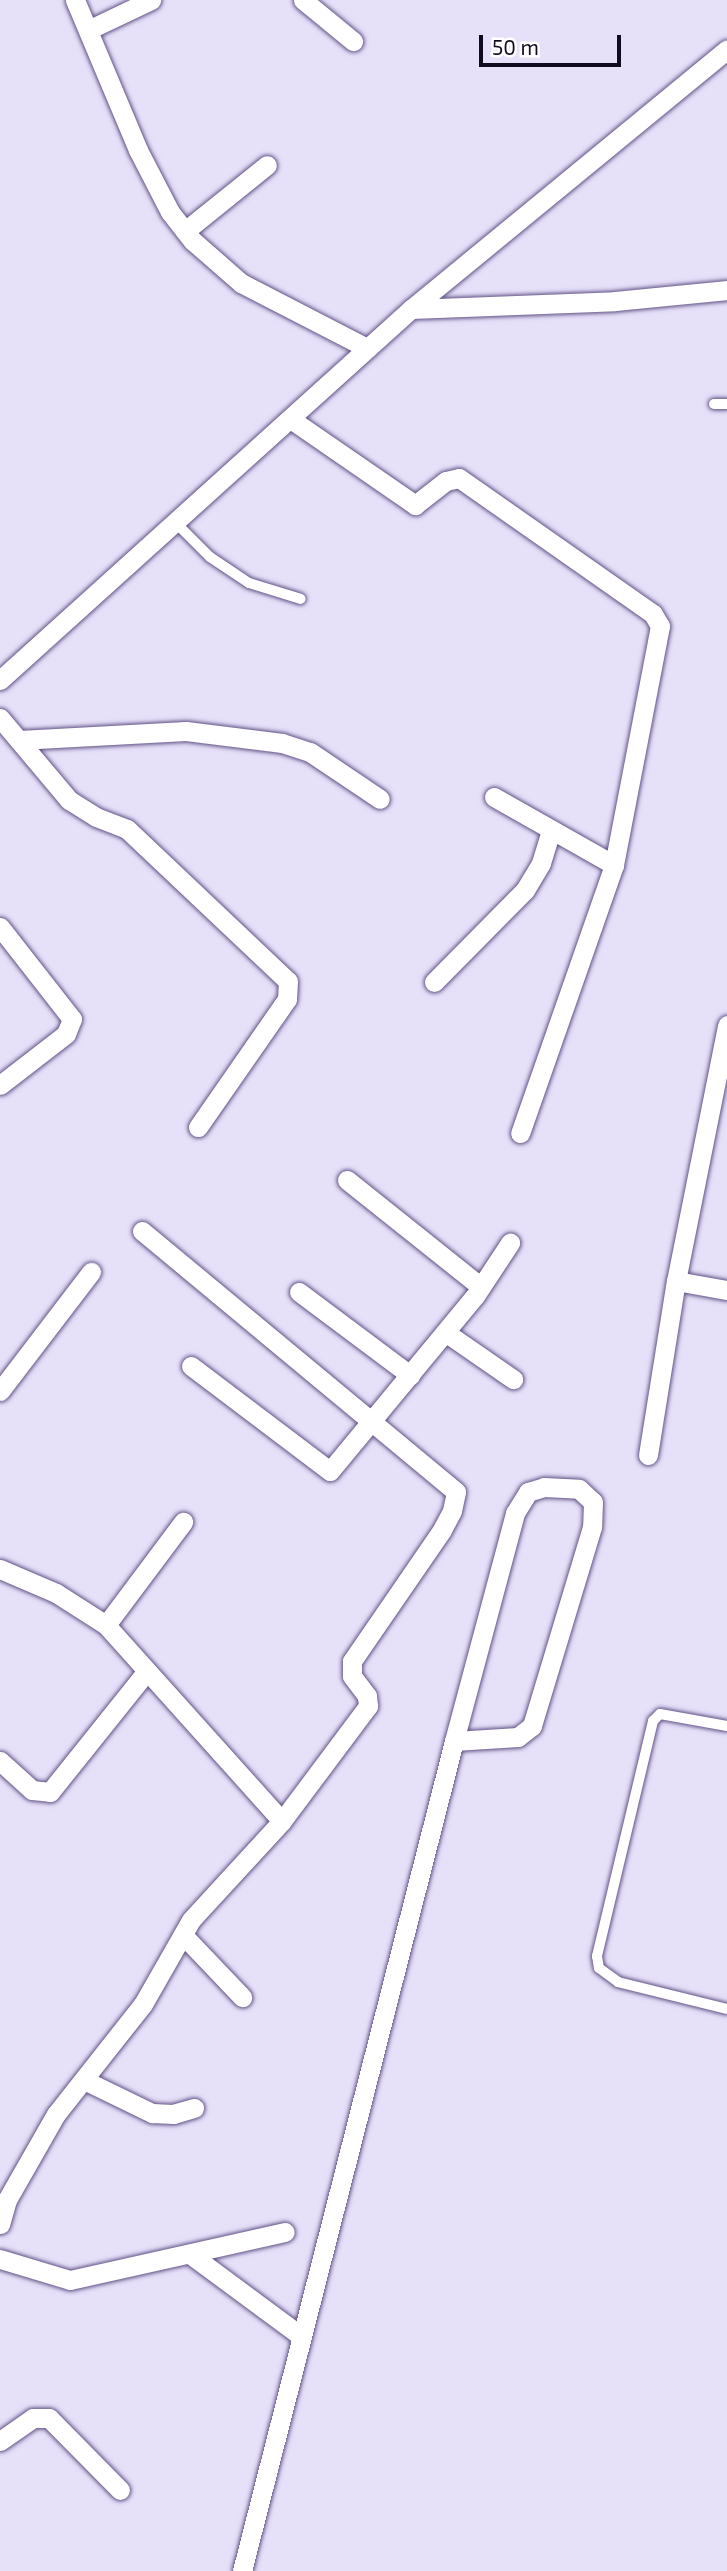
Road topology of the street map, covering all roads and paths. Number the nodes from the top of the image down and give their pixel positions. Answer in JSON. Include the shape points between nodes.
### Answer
{"nodes":[{"id":1,"x":75,"y":0,"type":"edge"},
{"id":2,"x":151,"y":0,"type":"edge"},
{"id":3,"x":303,"y":0,"type":"edge"},
{"id":4,"x":88,"y":30,"type":"junction"},
{"id":5,"x":353,"y":41,"type":"dead end"},
{"id":6,"x":727,"y":49,"type":"edge"},
{"id":7,"x":267,"y":165,"type":"dead end"},
{"id":8,"x":185,"y":231,"type":"junction"},
{"id":9,"x":727,"y":290,"type":"edge"},
{"id":10,"x":411,"y":309,"type":"junction"},
{"id":11,"x":367,"y":348,"type":"junction"},
{"id":12,"x":714,"y":404,"type":"dead end"},
{"id":13,"x":727,"y":404,"type":"edge"},
{"id":14,"x":292,"y":420,"type":"junction"},
{"id":15,"x":176,"y":523,"type":"junction"},
{"id":16,"x":300,"y":599,"type":"dead end"},
{"id":17,"x":0,"y":680,"type":"edge"},
{"id":18,"x":0,"y":718,"type":"edge"},
{"id":19,"x":19,"y":740,"type":"junction"},
{"id":20,"x":494,"y":797,"type":"dead end"},
{"id":21,"x":380,"y":799,"type":"dead end"},
{"id":22,"x":551,"y":831,"type":"junction"},
{"id":23,"x":614,"y":865,"type":"junction"},
{"id":24,"x":0,"y":927,"type":"edge"},
{"id":25,"x":434,"y":982,"type":"dead end"},
{"id":26,"x":727,"y":1025,"type":"edge"},
{"id":27,"x":0,"y":1084,"type":"edge"},
{"id":28,"x":198,"y":1127,"type":"dead end"},
{"id":29,"x":520,"y":1133,"type":"dead end"},
{"id":30,"x":347,"y":1180,"type":"dead end"},
{"id":31,"x":142,"y":1231,"type":"dead end"},
{"id":32,"x":510,"y":1243,"type":"dead end"},
{"id":33,"x":91,"y":1272,"type":"dead end"},
{"id":34,"x":676,"y":1282,"type":"junction"},
{"id":35,"x":481,"y":1287,"type":"junction"},
{"id":36,"x":727,"y":1290,"type":"edge"},
{"id":37,"x":299,"y":1292,"type":"dead end"},
{"id":38,"x":445,"y":1332,"type":"junction"},
{"id":39,"x":191,"y":1366,"type":"dead end"},
{"id":40,"x":410,"y":1375,"type":"junction"},
{"id":41,"x":513,"y":1378,"type":"dead end"},
{"id":42,"x":0,"y":1391,"type":"edge"},
{"id":43,"x":370,"y":1423,"type":"junction"},
{"id":44,"x":648,"y":1455,"type":"dead end"},
{"id":45,"x":183,"y":1522,"type":"dead end"},
{"id":46,"x":0,"y":1569,"type":"edge"},
{"id":47,"x":106,"y":1625,"type":"junction"},
{"id":48,"x":146,"y":1671,"type":"junction"},
{"id":49,"x":727,"y":1726,"type":"edge"},
{"id":50,"x":454,"y":1741,"type":"junction"},
{"id":51,"x":0,"y":1761,"type":"edge"},
{"id":52,"x":282,"y":1821,"type":"junction"},
{"id":53,"x":183,"y":1935,"type":"junction"},
{"id":54,"x":242,"y":1997,"type":"dead end"},
{"id":55,"x":727,"y":2009,"type":"edge"},
{"id":56,"x":84,"y":2080,"type":"junction"},
{"id":57,"x":194,"y":2108,"type":"dead end"},
{"id":58,"x":0,"y":2224,"type":"edge"},
{"id":59,"x":285,"y":2232,"type":"dead end"},
{"id":60,"x":191,"y":2254,"type":"junction"},
{"id":61,"x":0,"y":2259,"type":"edge"},
{"id":62,"x":302,"y":2337,"type":"junction"},
{"id":63,"x":0,"y":2441,"type":"edge"},
{"id":64,"x":120,"y":2490,"type":"dead end"},
{"id":65,"x":242,"y":2571,"type":"edge"}],
"edges":[{"from":1,"to":4,"type":"street"},
{"from":2,"to":4,"type":"street"},
{"from":3,"to":5,"type":"street"},
{"from":4,"to":8,"type":"street","via":[[138,150]]},
{"from":6,"to":10,"type":"street"},
{"from":7,"to":8,"type":"street"},
{"from":8,"to":11,"type":"street","via":[[241,283]]},
{"from":9,"to":10,"type":"street","via":[[615,301]]},
{"from":10,"to":11,"type":"street"},
{"from":11,"to":14,"type":"street"},
{"from":12,"to":13,"type":"lane"},
{"from":14,"to":15,"type":"street"},
{"from":14,"to":23,"type":"street","via":[[414,505],[446,481],[459,478],[657,620],[660,642]]},
{"from":15,"to":16,"type":"lane","via":[[237,577],[261,590]]},
{"from":15,"to":17,"type":"street"},
{"from":18,"to":19,"type":"street"},
{"from":19,"to":21,"type":"street","via":[[186,731],[282,743],[310,752]]},
{"from":19,"to":28,"type":"street","via":[[69,800],[127,829],[288,981],[287,999]]},
{"from":20,"to":22,"type":"street"},
{"from":22,"to":23,"type":"street"},
{"from":22,"to":25,"type":"street","via":[[541,863],[525,890]]},
{"from":23,"to":29,"type":"street"},
{"from":24,"to":27,"type":"street","via":[[72,1019],[66,1034]]},
{"from":26,"to":34,"type":"street"},
{"from":30,"to":35,"type":"street"},
{"from":31,"to":43,"type":"street"},
{"from":32,"to":35,"type":"street"},
{"from":33,"to":42,"type":"street"},
{"from":34,"to":36,"type":"street"},
{"from":34,"to":44,"type":"street"},
{"from":35,"to":38,"type":"street"},
{"from":37,"to":40,"type":"street"},
{"from":38,"to":40,"type":"street"},
{"from":38,"to":41,"type":"street"},
{"from":39,"to":43,"type":"street","via":[[326,1471],[332,1470]]},
{"from":40,"to":43,"type":"street"},
{"from":43,"to":52,"type":"street","via":[[452,1486],[456,1499],[442,1531],[352,1661],[352,1676],[369,1701],[366,1711]]},
{"from":45,"to":47,"type":"street"},
{"from":46,"to":47,"type":"street","via":[[56,1593]]},
{"from":47,"to":48,"type":"street"},
{"from":48,"to":51,"type":"street","via":[[50,1792],[32,1790]]},
{"from":48,"to":52,"type":"street"},
{"from":49,"to":55,"type":"lane","via":[[660,1714],[653,1721],[597,1956],[599,1968],[618,1982]]},
{"from":50,"to":50,"type":"street","via":[[520,1501],[528,1492],[544,1487],[579,1489],[593,1502],[592,1527],[532,1726],[518,1737]]},
{"from":50,"to":62,"type":"street"},
{"from":52,"to":53,"type":"street","via":[[208,1898]]},
{"from":53,"to":54,"type":"street"},
{"from":53,"to":56,"type":"street","via":[[143,2004]]},
{"from":56,"to":57,"type":"street","via":[[152,2113]]},
{"from":56,"to":58,"type":"street","via":[[56,2114],[22,2170]]},
{"from":59,"to":60,"type":"street"},
{"from":60,"to":61,"type":"street","via":[[70,2280]]},
{"from":60,"to":62,"type":"street"},
{"from":62,"to":65,"type":"street"},
{"from":63,"to":64,"type":"street","via":[[33,2418],[49,2418]]}]}
